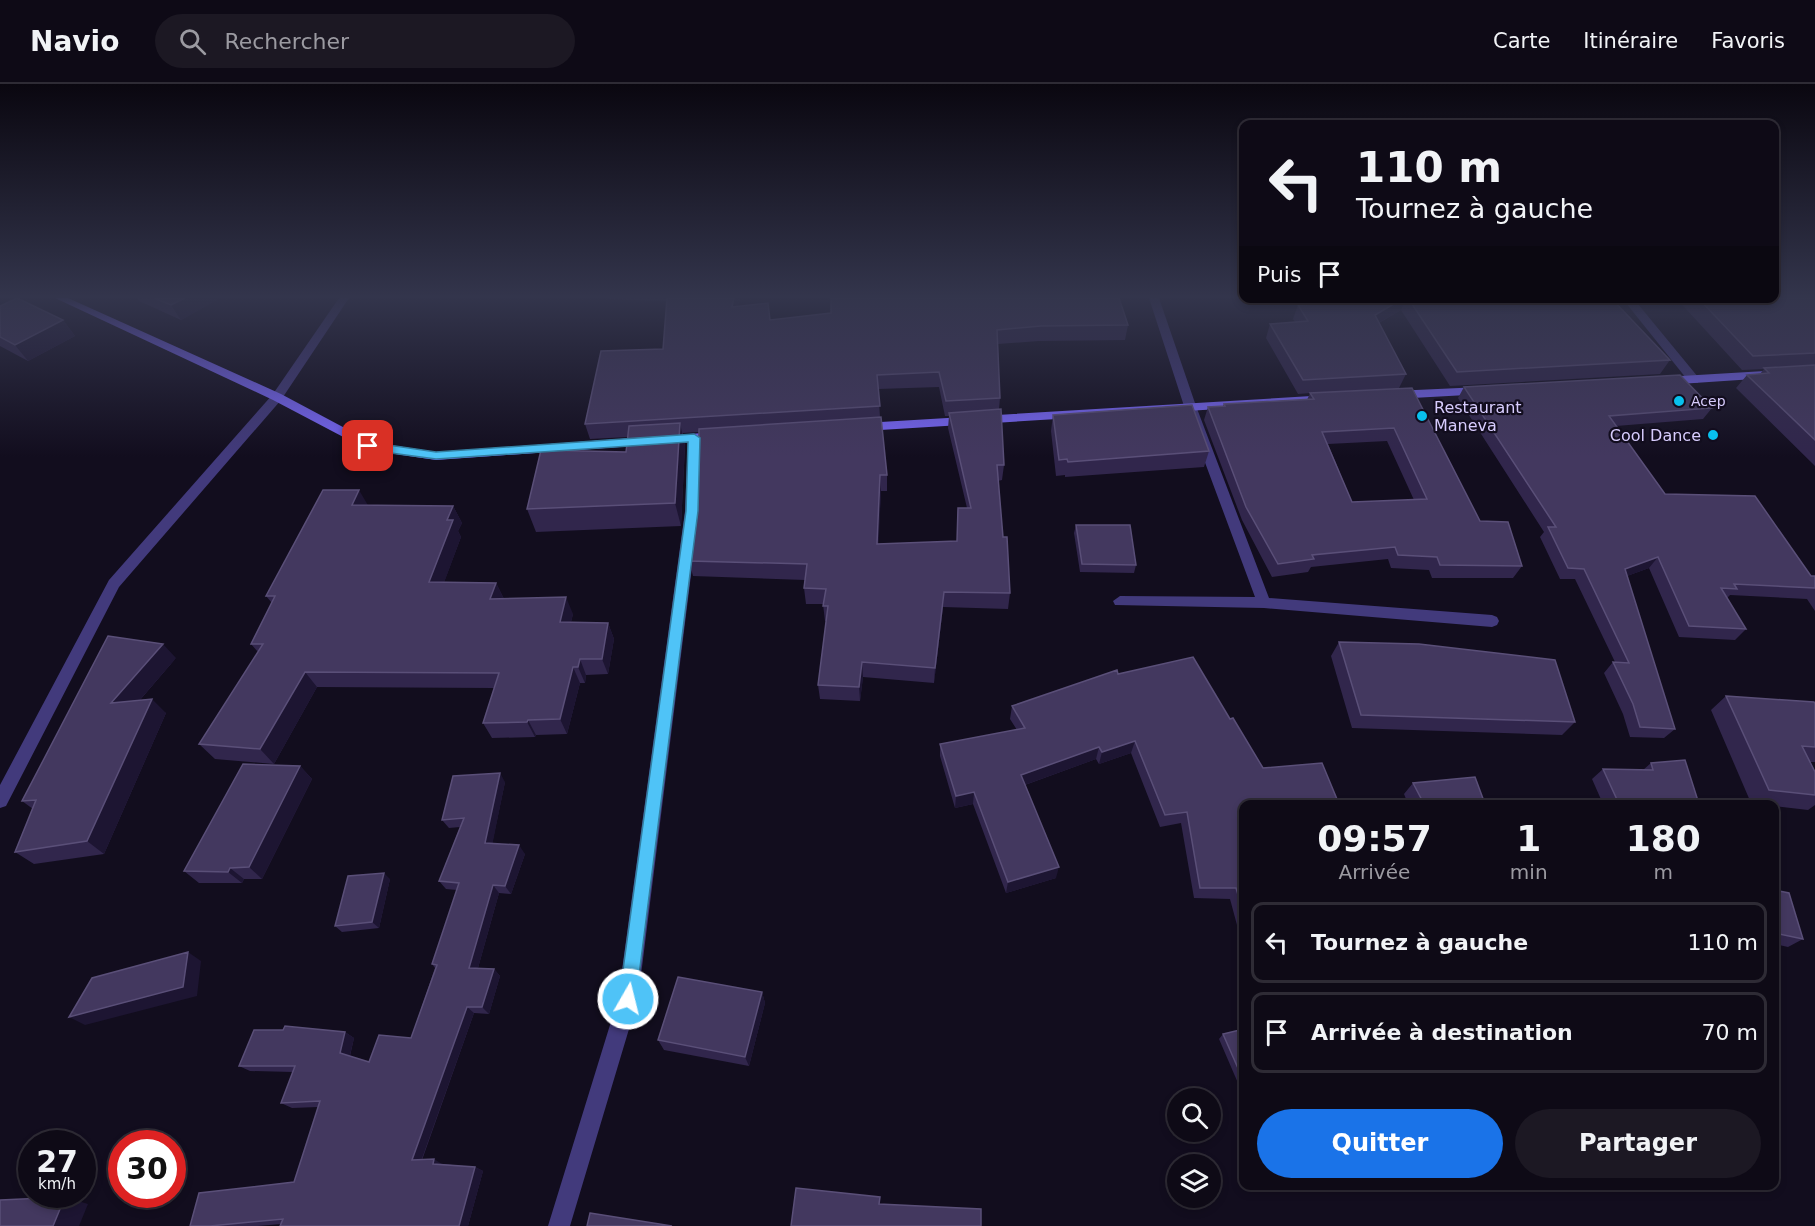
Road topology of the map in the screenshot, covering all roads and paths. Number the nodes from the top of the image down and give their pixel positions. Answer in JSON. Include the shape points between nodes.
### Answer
{"nodes":[{"id":1,"x":177,"y":351,"type":"edge"},
{"id":2,"x":308,"y":351,"type":"edge"},
{"id":3,"x":1172,"y":351,"type":"edge"},
{"id":4,"x":1671,"y":351,"type":"edge"},
{"id":5,"x":1782,"y":374,"type":"edge"},
{"id":6,"x":1694,"y":380,"type":"junction"},
{"id":7,"x":1647,"y":382,"type":"edge"},
{"id":8,"x":1495,"y":390,"type":"edge"},
{"id":9,"x":1377,"y":396,"type":"edge"},
{"id":10,"x":277,"y":397,"type":"junction"},
{"id":11,"x":1342,"y":398,"type":"edge"},
{"id":12,"x":1190,"y":406,"type":"junction"},
{"id":13,"x":847,"y":428,"type":"edge"},
{"id":14,"x":729,"y":436,"type":"edge"},
{"id":15,"x":694,"y":438,"type":"junction"},
{"id":16,"x":1120,"y":601,"type":"dead end"},
{"id":17,"x":1264,"y":603,"type":"junction"},
{"id":18,"x":1492,"y":621,"type":"dead end"},
{"id":19,"x":0,"y":801,"type":"edge"},
{"id":20,"x":559,"y":1226,"type":"edge"}],
"edges":[{"from":1,"to":10,"type":"main road"},
{"from":2,"to":10,"type":"street"},
{"from":3,"to":12,"type":"street"},
{"from":4,"to":6,"type":"street"},
{"from":5,"to":6,"type":"main road"},
{"from":6,"to":7,"type":"main road"},
{"from":8,"to":9,"type":"main road"},
{"from":10,"to":15,"type":"main road","via":[[368,446],[436,456]]},
{"from":10,"to":19,"type":"street","via":[[114,584]]},
{"from":11,"to":12,"type":"main road"},
{"from":12,"to":13,"type":"main road"},
{"from":12,"to":17,"type":"street"},
{"from":14,"to":15,"type":"main road"},
{"from":15,"to":20,"type":"street","via":[[690,522],[628,999]]},
{"from":16,"to":17,"type":"street"},
{"from":17,"to":18,"type":"street"}]}
